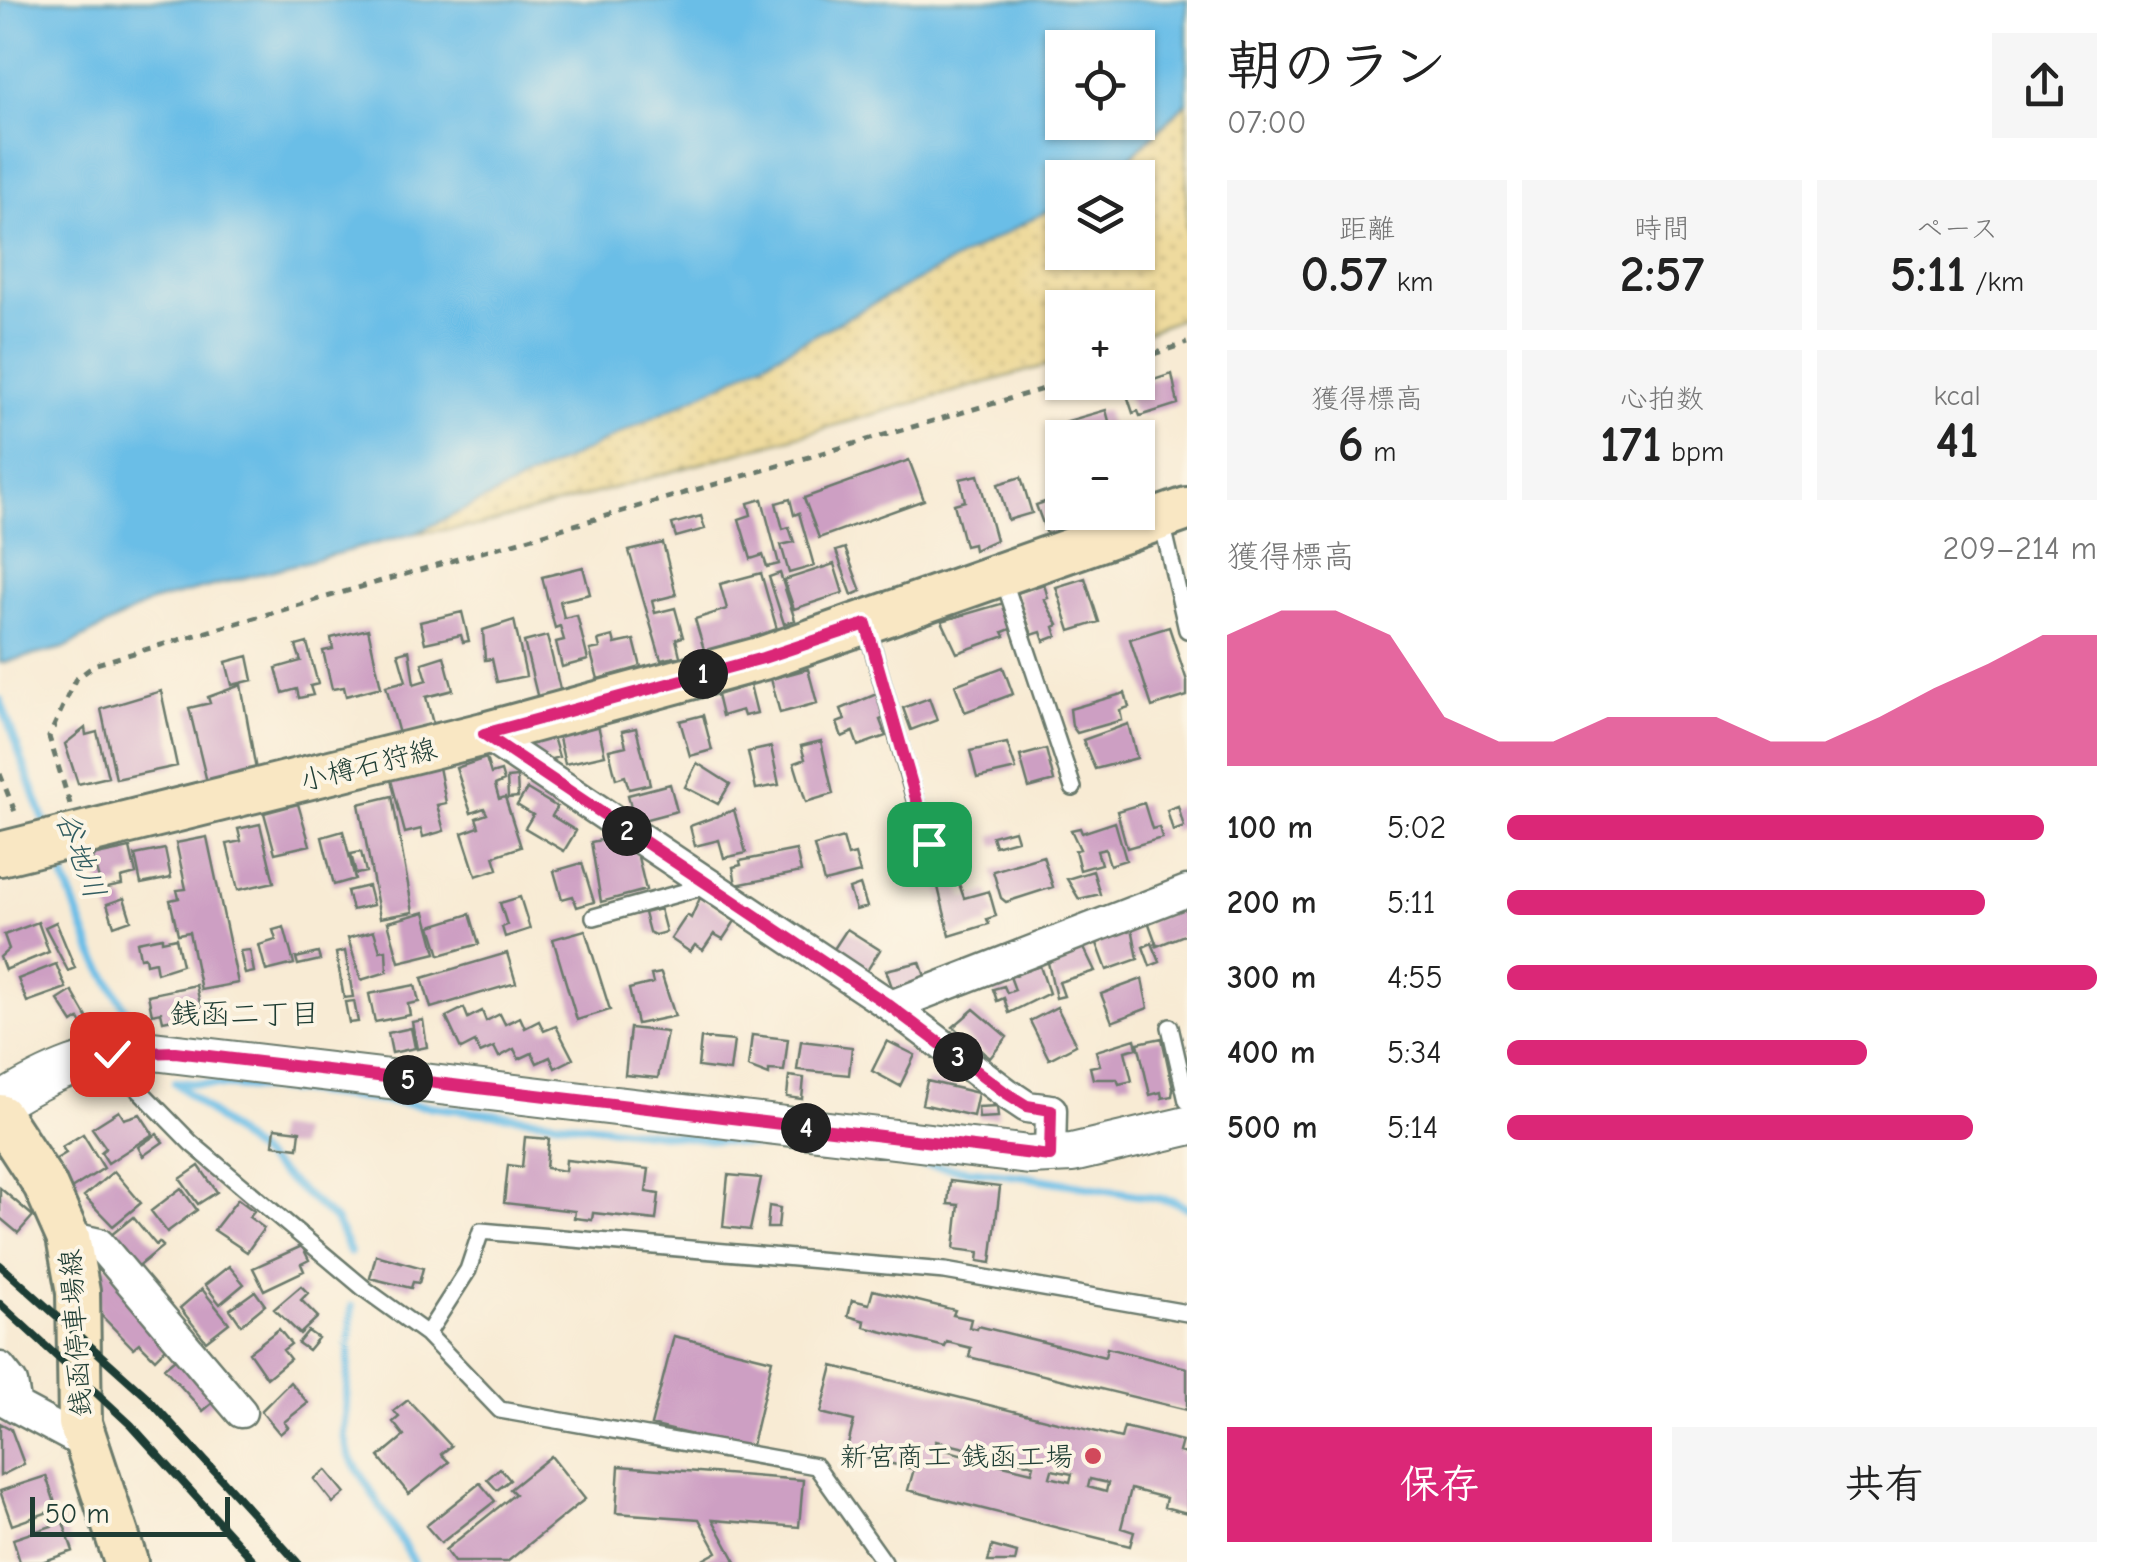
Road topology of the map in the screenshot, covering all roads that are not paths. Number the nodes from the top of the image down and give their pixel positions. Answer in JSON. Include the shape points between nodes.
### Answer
{"nodes":[{"id":1,"x":1174,"y":514,"type":"edge"},
{"id":2,"x":1002,"y":574,"type":"junction"},
{"id":3,"x":866,"y":624,"type":"junction"},
{"id":4,"x":1187,"y":630,"type":"edge"},
{"id":5,"x":484,"y":734,"type":"junction"},
{"id":6,"x":1073,"y":788,"type":"dead end"},
{"id":7,"x":17,"y":841,"type":"edge"},
{"id":8,"x":932,"y":860,"type":"dead end"},
{"id":9,"x":709,"y":885,"type":"junction"},
{"id":10,"x":1187,"y":892,"type":"edge"},
{"id":11,"x":594,"y":917,"type":"dead end"},
{"id":12,"x":890,"y":1006,"type":"junction"},
{"id":13,"x":1170,"y":1026,"type":"dead end"},
{"id":14,"x":106,"y":1056,"type":"junction"},
{"id":15,"x":1187,"y":1101,"type":"edge"},
{"id":16,"x":0,"y":1103,"type":"edge"},
{"id":17,"x":0,"y":1116,"type":"edge"},
{"id":18,"x":1187,"y":1126,"type":"edge"},
{"id":19,"x":1050,"y":1156,"type":"junction"},
{"id":20,"x":68,"y":1237,"type":"junction"},
{"id":21,"x":1187,"y":1314,"type":"edge"},
{"id":22,"x":427,"y":1334,"type":"junction"},
{"id":23,"x":0,"y":1368,"type":"edge"},
{"id":24,"x":8,"y":1403,"type":"edge"},
{"id":25,"x":242,"y":1412,"type":"dead end"},
{"id":26,"x":84,"y":1443,"type":"junction"},
{"id":27,"x":126,"y":1562,"type":"edge"},
{"id":28,"x":884,"y":1562,"type":"edge"}],
"edges":[{"from":1,"to":2,"type":"main road","name":"小樽石狩線"},
{"from":1,"to":4,"type":"lane"},
{"from":2,"to":3,"type":"main road","name":"小樽石狩線"},
{"from":2,"to":6,"type":"lane"},
{"from":3,"to":5,"type":"main road","name":"小樽石狩線"},
{"from":3,"to":8,"type":"lane"},
{"from":5,"to":7,"type":"main road","name":"小樽石狩線","via":[[73,820]]},
{"from":5,"to":9,"type":"street"},
{"from":9,"to":11,"type":"lane"},
{"from":9,"to":12,"type":"street"},
{"from":10,"to":12,"type":"street"},
{"from":12,"to":19,"type":"street","via":[[1006,1093],[1051,1110]]},
{"from":13,"to":15,"type":"lane"},
{"from":14,"to":16,"type":"street","via":[[43,1077]]},
{"from":14,"to":19,"type":"street","via":[[175,1052]]},
{"from":14,"to":22,"type":"lane","via":[[190,1142]]},
{"from":17,"to":20,"type":"main road","name":"銭函停車場線","via":[[45,1185]]},
{"from":18,"to":19,"type":"street"},
{"from":20,"to":25,"type":"street","via":[[99,1244]]},
{"from":20,"to":26,"type":"main road","name":"銭函停車場線","via":[[78,1292]]},
{"from":21,"to":22,"type":"lane","via":[[945,1271],[481,1231],[468,1270]]},
{"from":22,"to":28,"type":"lane","via":[[500,1410],[816,1466]]},
{"from":23,"to":24,"type":"street","via":[[12,1383]]},
{"from":24,"to":26,"type":"street"},
{"from":26,"to":27,"type":"main road","name":"銭函停車場線"}]}
